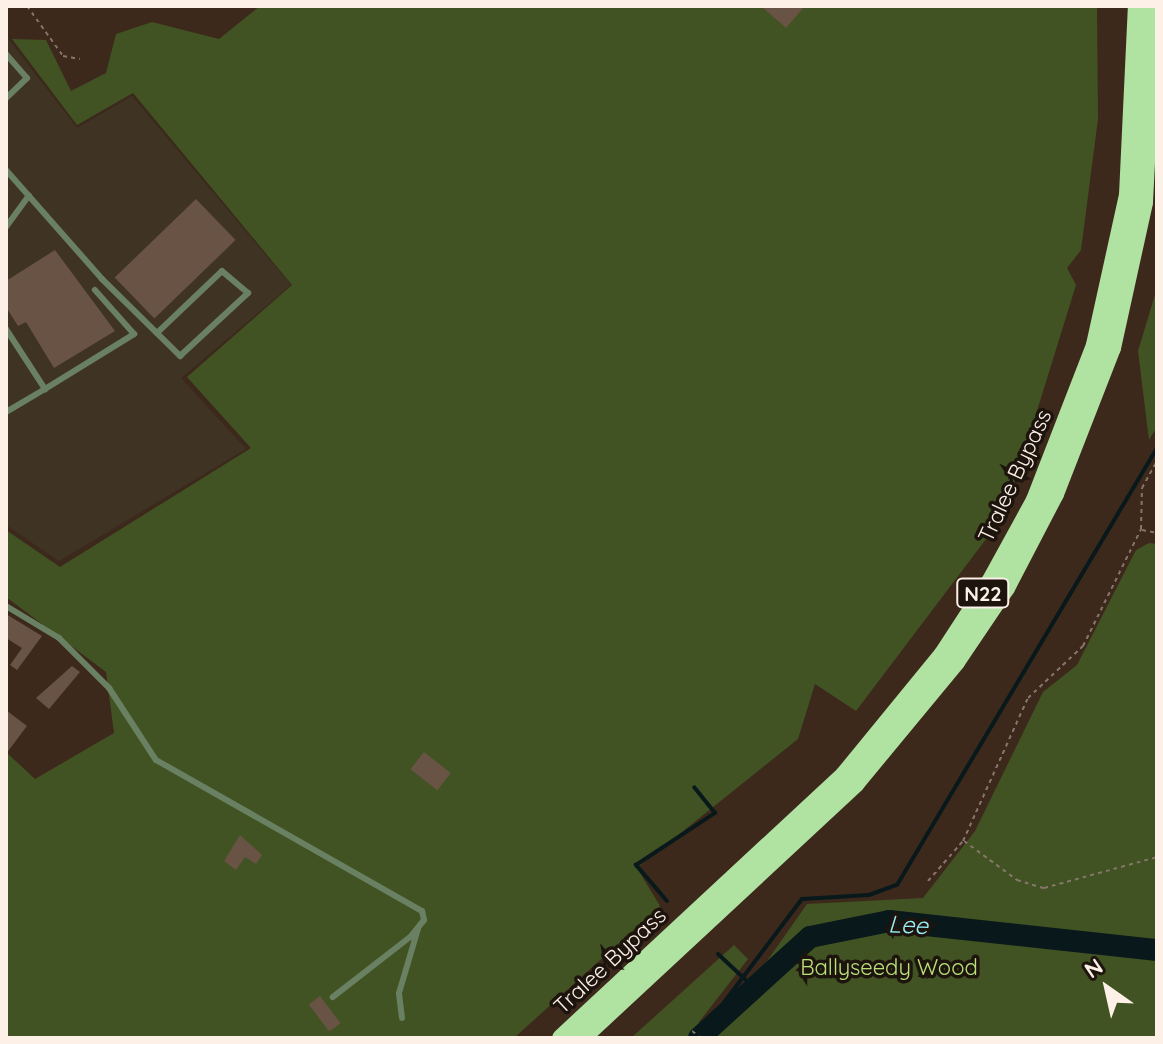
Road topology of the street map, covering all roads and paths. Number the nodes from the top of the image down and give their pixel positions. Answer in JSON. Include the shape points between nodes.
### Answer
{"nodes":[{"id":1,"x":27,"y":6,"type":"edge"},
{"id":2,"x":1137,"y":6,"type":"edge"},
{"id":3,"x":1154,"y":6,"type":"edge"},
{"id":4,"x":6,"y":54,"type":"edge"},
{"id":5,"x":80,"y":59,"type":"dead end"},
{"id":6,"x":6,"y":98,"type":"edge"},
{"id":7,"x":6,"y":170,"type":"edge"},
{"id":8,"x":29,"y":195,"type":"junction"},
{"id":9,"x":6,"y":227,"type":"edge"},
{"id":10,"x":95,"y":290,"type":"dead end"},
{"id":11,"x":6,"y":329,"type":"edge"},
{"id":12,"x":157,"y":333,"type":"junction"},
{"id":13,"x":45,"y":389,"type":"junction"},
{"id":14,"x":6,"y":412,"type":"edge"},
{"id":15,"x":1157,"y":461,"type":"edge"},
{"id":16,"x":1141,"y":529,"type":"junction"},
{"id":17,"x":1157,"y":533,"type":"edge"},
{"id":18,"x":6,"y":606,"type":"edge"},
{"id":19,"x":963,"y":841,"type":"junction"},
{"id":20,"x":1157,"y":857,"type":"edge"},
{"id":21,"x":928,"y":881,"type":"dead end"},
{"id":22,"x":418,"y":929,"type":"junction"},
{"id":23,"x":333,"y":997,"type":"dead end"},
{"id":24,"x":402,"y":1018,"type":"dead end"},
{"id":25,"x":692,"y":1031,"type":"dead end"},
{"id":26,"x":561,"y":1038,"type":"edge"},
{"id":27,"x":582,"y":1038,"type":"edge"},
{"id":28,"x":701,"y":1038,"type":"edge"}],
"edges":[{"from":1,"to":5,"type":"path","via":[[63,56]]},
{"from":2,"to":26,"type":"highway","name":"Tralee Bypass","number":"N22","via":[[1128,195],[1095,345],[1035,500],[990,582],[943,654],[844,775]]},
{"from":3,"to":27,"type":"highway","name":"Tralee Bypass","number":"N22","via":[[1144,202],[1112,348],[1055,494],[1006,588],[956,662],[856,783]]},
{"from":4,"to":6,"type":"lane","via":[[27,78]]},
{"from":7,"to":8,"type":"lane"},
{"from":8,"to":9,"type":"lane"},
{"from":8,"to":12,"type":"lane"},
{"from":10,"to":13,"type":"lane","via":[[134,334]]},
{"from":11,"to":13,"type":"lane"},
{"from":12,"to":12,"type":"lane","via":[[222,271],[248,293],[180,356]]},
{"from":13,"to":14,"type":"lane"},
{"from":15,"to":16,"type":"path","via":[[1142,488]]},
{"from":16,"to":17,"type":"path"},
{"from":16,"to":19,"type":"path","via":[[1076,655],[1036,688],[1014,721]]},
{"from":18,"to":22,"type":"lane","via":[[59,638],[109,688],[156,760],[408,899],[425,915]]},
{"from":19,"to":20,"type":"path","via":[[1017,880],[1044,888]]},
{"from":19,"to":21,"type":"path"},
{"from":22,"to":23,"type":"lane"},
{"from":22,"to":24,"type":"lane","via":[[399,993]]},
{"from":25,"to":28,"type":"path"}]}
